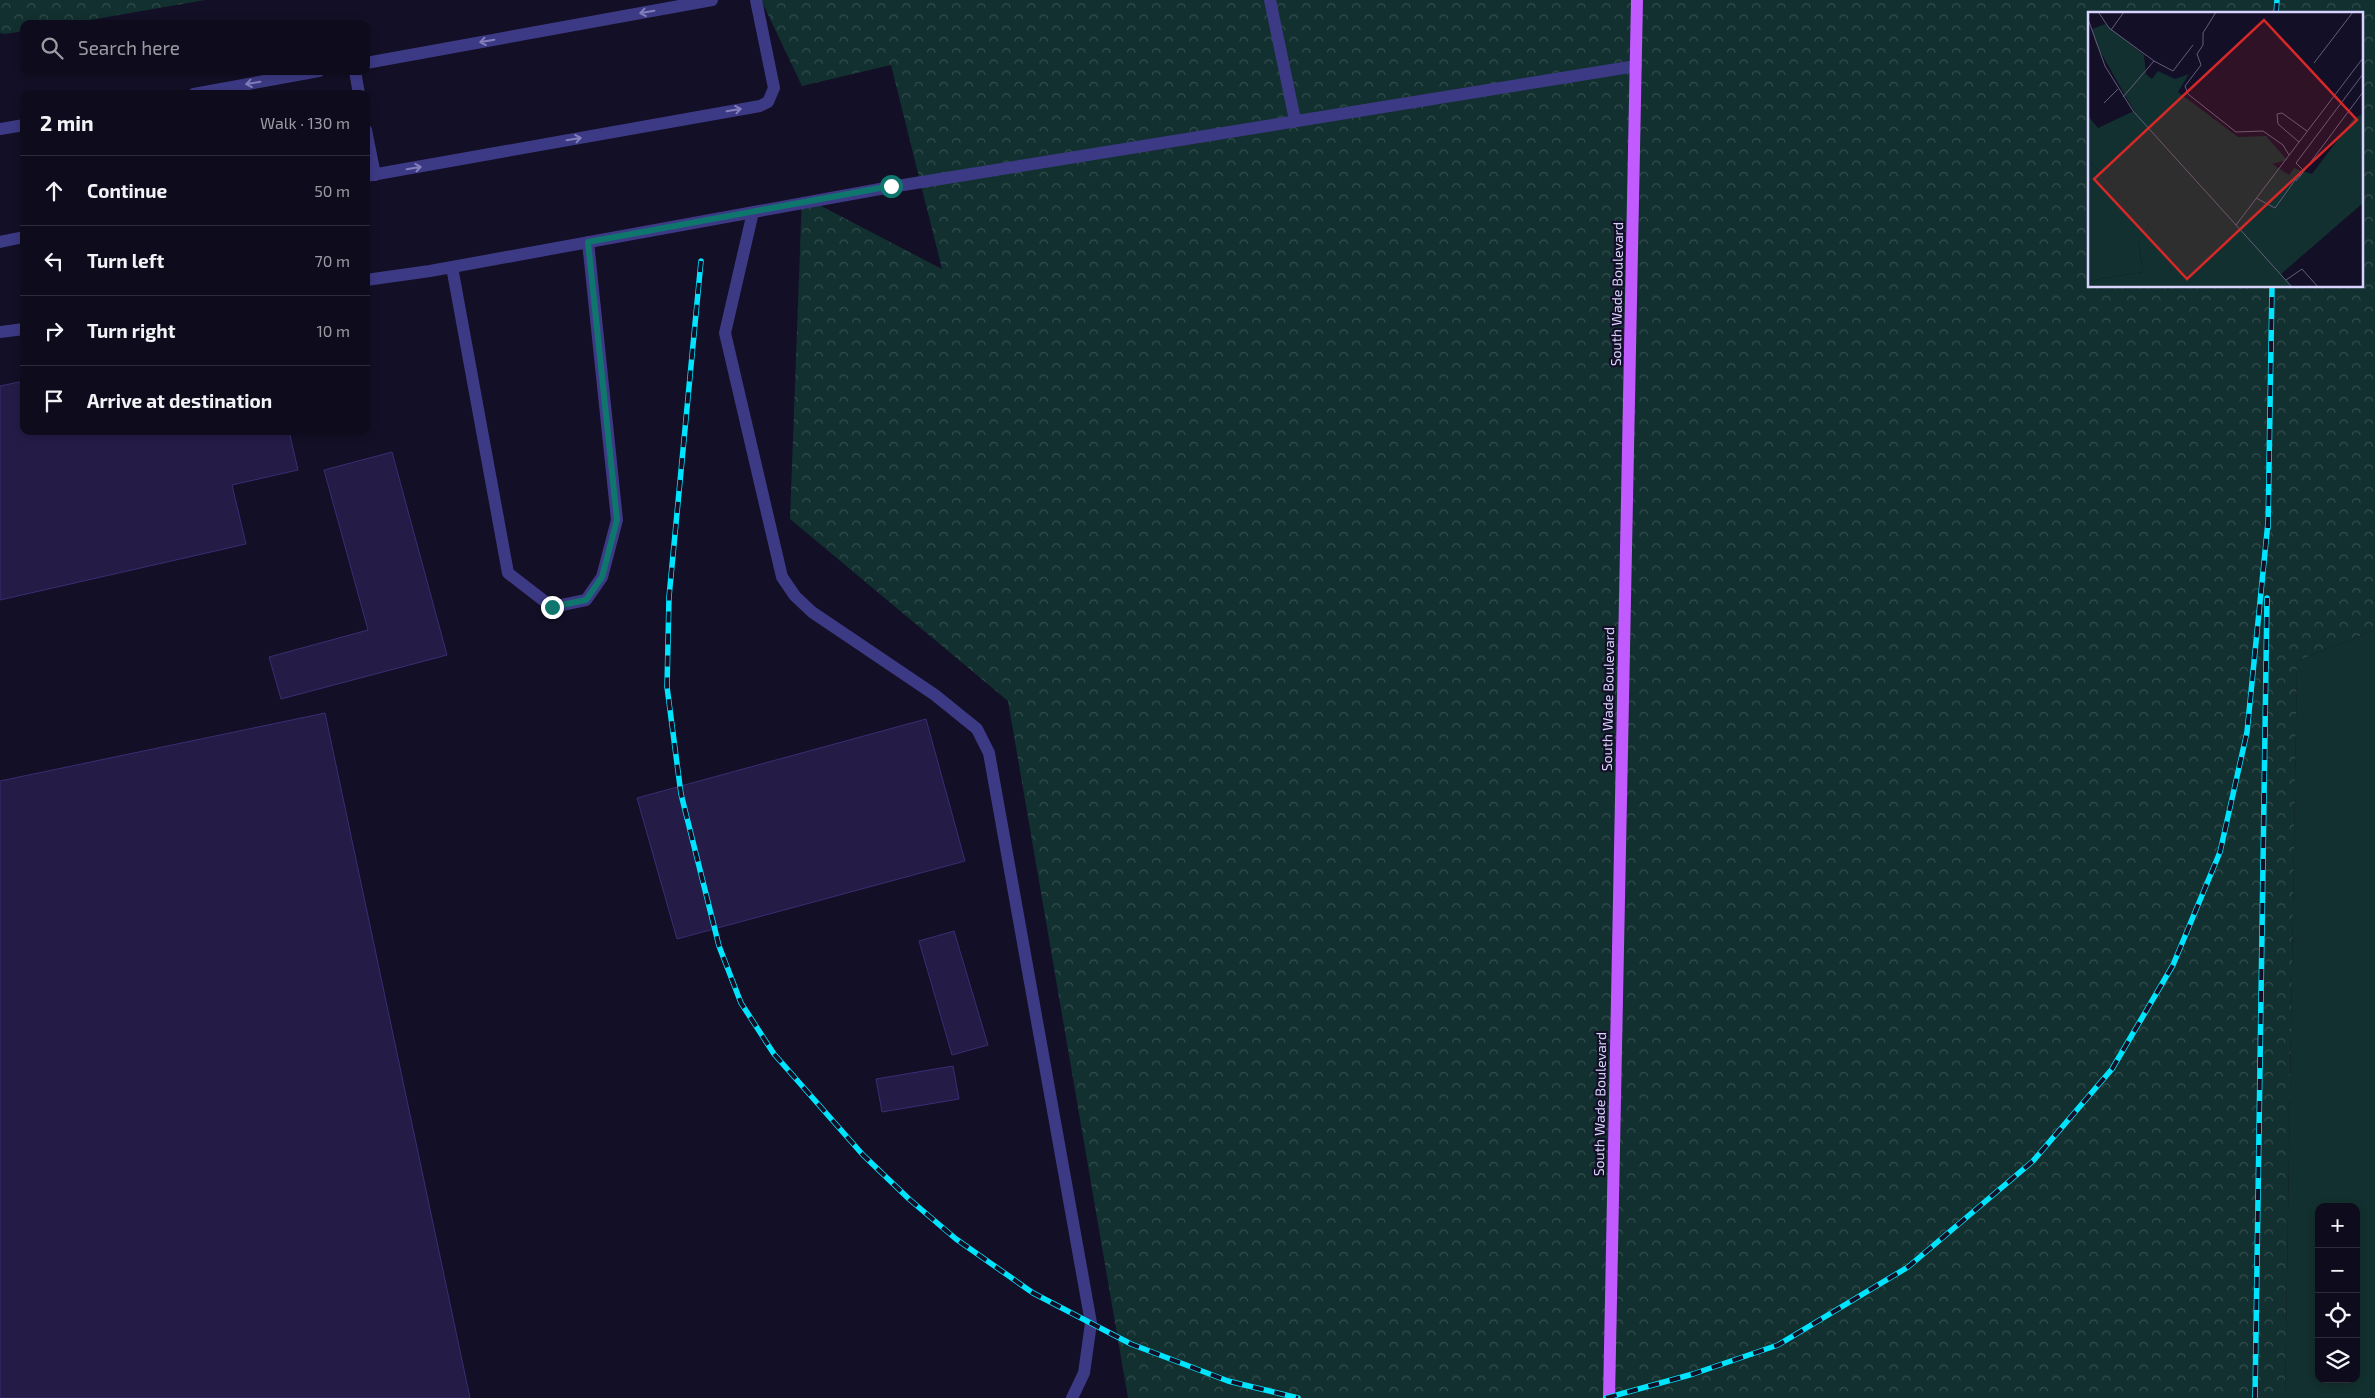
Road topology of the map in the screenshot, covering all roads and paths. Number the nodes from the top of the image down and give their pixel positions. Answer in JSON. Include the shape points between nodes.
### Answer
{"nodes":[{"id":1,"x":712,"y":0,"type":"edge"},
{"id":2,"x":756,"y":0,"type":"edge"},
{"id":3,"x":1270,"y":0,"type":"edge"},
{"id":4,"x":1638,"y":0,"type":"edge"},
{"id":5,"x":370,"y":62,"type":"edge"},
{"id":6,"x":1636,"y":66,"type":"junction"},
{"id":7,"x":296,"y":75,"type":"edge"},
{"id":8,"x":356,"y":75,"type":"edge"},
{"id":9,"x":216,"y":90,"type":"edge"},
{"id":10,"x":358,"y":90,"type":"edge"},
{"id":11,"x":1295,"y":120,"type":"junction"},
{"id":12,"x":20,"y":126,"type":"edge"},
{"id":13,"x":0,"y":129,"type":"edge"},
{"id":14,"x":371,"y":175,"type":"edge"},
{"id":15,"x":753,"y":212,"type":"junction"},
{"id":16,"x":20,"y":238,"type":"edge"},
{"id":17,"x":0,"y":242,"type":"edge"},
{"id":18,"x":588,"y":242,"type":"junction"},
{"id":19,"x":452,"y":267,"type":"junction"},
{"id":20,"x":370,"y":279,"type":"edge"},
{"id":21,"x":20,"y":330,"type":"edge"},
{"id":22,"x":0,"y":332,"type":"edge"},
{"id":23,"x":1072,"y":1398,"type":"edge"},
{"id":24,"x":1609,"y":1398,"type":"edge"}],
"edges":[{"from":1,"to":5,"type":"lane","one_way":true},
{"from":14,"to":2,"type":"lane","one_way":true,"via":[[760,106],[768,102],[774,88]]},
{"from":3,"to":11,"type":"lane"},
{"from":4,"to":6,"type":"main road","name":"South Wade Boulevard"},
{"from":6,"to":11,"type":"lane"},
{"from":6,"to":24,"type":"main road","name":"South Wade Boulevard"},
{"from":7,"to":9,"type":"lane","one_way":true},
{"from":8,"to":10,"type":"lane"},
{"from":11,"to":15,"type":"lane","via":[[891,186]]},
{"from":12,"to":13,"type":"lane"},
{"from":15,"to":18,"type":"lane"},
{"from":15,"to":23,"type":"lane","via":[[725,333],[782,577],[794,596],[812,612],[936,695],[977,729],[989,753],[1091,1323],[1084,1373]]},
{"from":16,"to":17,"type":"lane"},
{"from":18,"to":19,"type":"lane"},
{"from":18,"to":19,"type":"lane","via":[[617,520],[602,577],[586,600],[552,607],[508,573]]},
{"from":19,"to":20,"type":"lane"},
{"from":21,"to":22,"type":"lane"}]}
